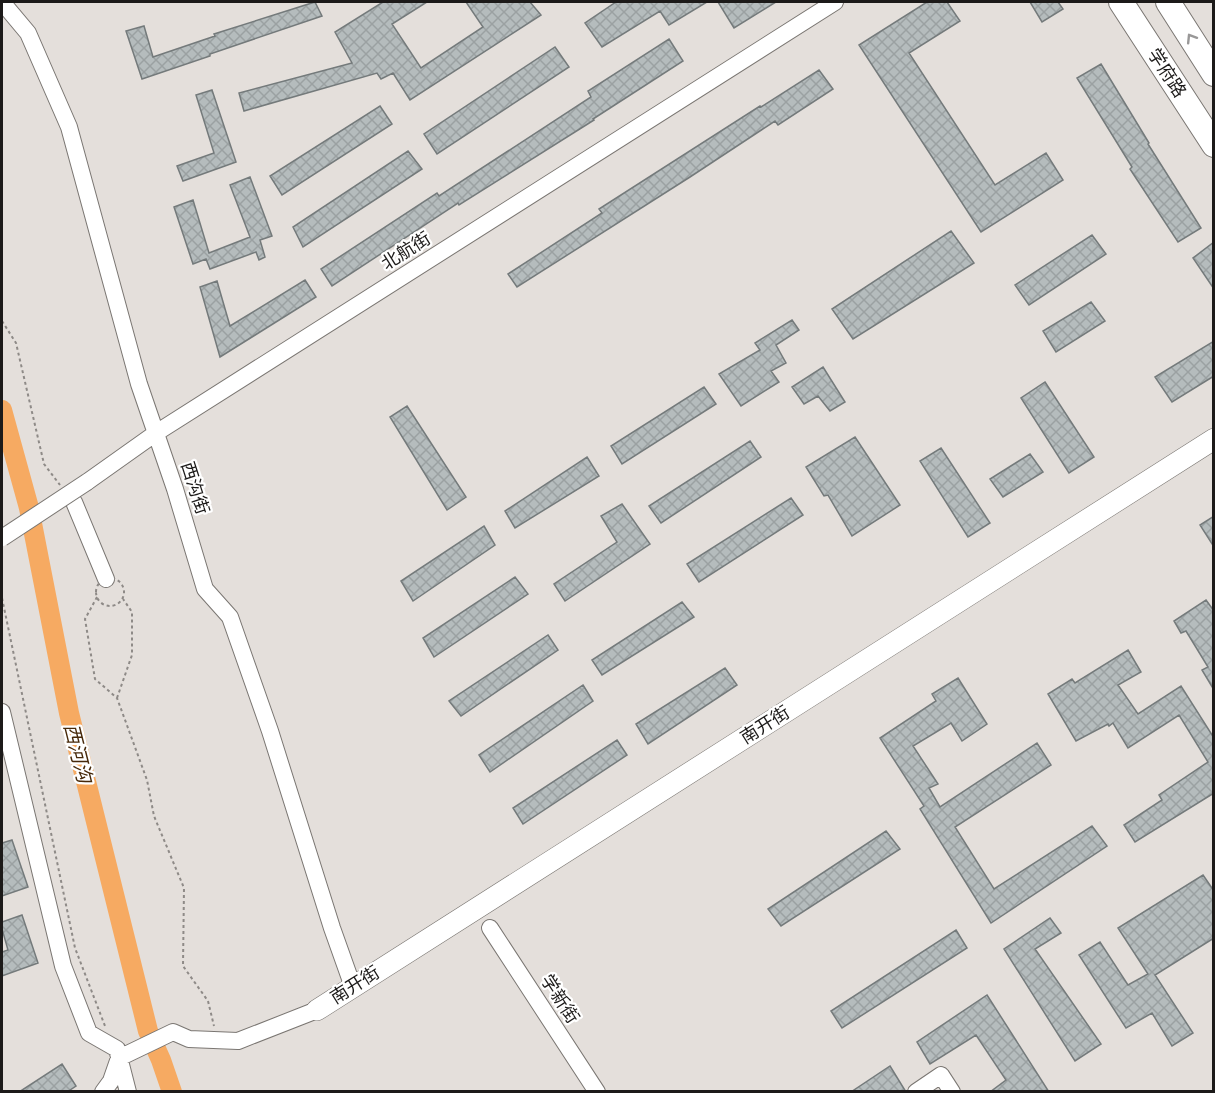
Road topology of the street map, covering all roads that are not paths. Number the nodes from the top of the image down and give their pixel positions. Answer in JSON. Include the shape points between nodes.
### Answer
{"nodes":[{"id":1,"x":2,"y":2,"type":"edge"},
{"id":2,"x":835,"y":2,"type":"edge"},
{"id":3,"x":1121,"y":2,"type":"edge"},
{"id":4,"x":1168,"y":2,"type":"edge"},
{"id":5,"x":1214,"y":74,"type":"edge"},
{"id":6,"x":1214,"y":145,"type":"edge"},
{"id":7,"x":156,"y":433,"type":"junction"},
{"id":8,"x":1214,"y":440,"type":"edge"},
{"id":9,"x":74,"y":502,"type":"road end"},
{"id":10,"x":2,"y":538,"type":"edge"},
{"id":11,"x":106,"y":579,"type":"dead end"},
{"id":12,"x":2,"y":712,"type":"edge"},
{"id":13,"x":490,"y":928,"type":"dead end"},
{"id":14,"x":352,"y":987,"type":"junction"},
{"id":15,"x":317,"y":1010,"type":"joint"},
{"id":16,"x":120,"y":1058,"type":"junction"},
{"id":17,"x":103,"y":1092,"type":"edge"},
{"id":18,"x":128,"y":1092,"type":"edge"},
{"id":19,"x":597,"y":1092,"type":"edge"},
{"id":20,"x":916,"y":1092,"type":"edge"},
{"id":21,"x":952,"y":1092,"type":"edge"}],
"edges":[{"from":1,"to":7,"type":"street","name":"西沟街","via":[[28,33],[69,127]]},
{"from":2,"to":7,"type":"street","name":"北航街"},
{"from":3,"to":6,"type":"highway","name":"学府路"},
{"from":5,"to":4,"type":"highway","one_way":true},
{"from":7,"to":10,"type":"street","name":"北航街","bridge":true},
{"from":7,"to":14,"type":"street","name":"西沟街","via":[[206,589],[230,617]]},
{"from":8,"to":14,"type":"main road","name":"南开街"},
{"from":9,"to":11,"type":"street"},
{"from":12,"to":16,"type":"street","via":[[63,966],[89,1033],[117,1049]]},
{"from":13,"to":19,"type":"street","name":"学新街"},
{"from":14,"to":15,"type":"main road","name":"南开街"},
{"from":15,"to":16,"type":"street","via":[[238,1041],[189,1039],[173,1032]]},
{"from":16,"to":17,"type":"street"},
{"from":16,"to":18,"type":"street"},
{"from":20,"to":21,"type":"street","via":[[941,1075]]}]}
